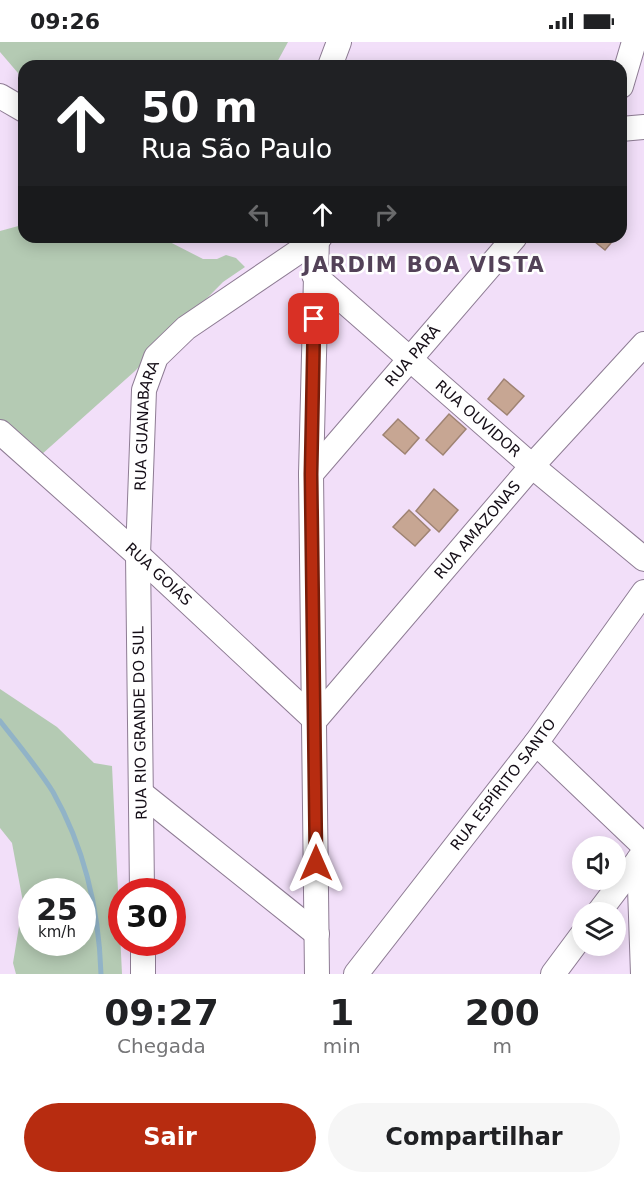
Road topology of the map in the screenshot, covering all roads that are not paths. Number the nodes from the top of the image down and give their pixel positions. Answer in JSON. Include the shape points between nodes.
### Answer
{"nodes":[{"id":1,"x":339,"y":42,"type":"edge"},
{"id":2,"x":634,"y":42,"type":"edge"},
{"id":3,"x":332,"y":60,"type":"edge"},
{"id":4,"x":627,"y":66,"type":"edge"},
{"id":5,"x":0,"y":96,"type":"edge"},
{"id":6,"x":18,"y":106,"type":"edge"},
{"id":7,"x":644,"y":127,"type":"edge"},
{"id":8,"x":627,"y":128,"type":"edge"},
{"id":9,"x":311,"y":243,"type":"edge"},
{"id":10,"x":317,"y":243,"type":"edge"},
{"id":11,"x":510,"y":243,"type":"edge"},
{"id":12,"x":314,"y":275,"type":"junction"},
{"id":13,"x":644,"y":344,"type":"edge"},
{"id":14,"x":410,"y":358,"type":"junction"},
{"id":15,"x":0,"y":432,"type":"edge"},
{"id":16,"x":532,"y":466,"type":"junction"},
{"id":17,"x":311,"y":474,"type":"junction"},
{"id":18,"x":138,"y":555,"type":"junction"},
{"id":19,"x":644,"y":559,"type":"edge"},
{"id":20,"x":644,"y":592,"type":"edge"},
{"id":21,"x":315,"y":720,"type":"junction"},
{"id":22,"x":536,"y":743,"type":"junction"},
{"id":23,"x":141,"y":793,"type":"junction"},
{"id":24,"x":642,"y":853,"type":"edge"},
{"id":25,"x":142,"y":878,"type":"edge"},
{"id":26,"x":606,"y":902,"type":"edge"},
{"id":27,"x":316,"y":934,"type":"junction"},
{"id":28,"x":572,"y":948,"type":"edge"},
{"id":29,"x":142,"y":956,"type":"edge"},
{"id":30,"x":143,"y":974,"type":"edge"},
{"id":31,"x":317,"y":974,"type":"edge"},
{"id":32,"x":356,"y":974,"type":"edge"},
{"id":33,"x":553,"y":974,"type":"edge"},
{"id":34,"x":643,"y":974,"type":"edge"}],
"edges":[{"from":1,"to":3,"type":"street"},
{"from":2,"to":4,"type":"street"},
{"from":5,"to":6,"type":"street"},
{"from":7,"to":8,"type":"street"},
{"from":9,"to":18,"type":"street","name":"RUA GUANABARA","via":[[186,328],[156,357],[144,390]]},
{"from":10,"to":12,"type":"street"},
{"from":11,"to":14,"type":"street","name":"RUA PARÁ"},
{"from":12,"to":14,"type":"street","name":"RUA OUVIDOR"},
{"from":12,"to":17,"type":"street"},
{"from":13,"to":16,"type":"street","name":"RUA AMAZONAS"},
{"from":14,"to":16,"type":"street","name":"RUA OUVIDOR"},
{"from":14,"to":17,"type":"street","name":"RUA PARÁ"},
{"from":15,"to":18,"type":"street","name":"RUA GOIÁS"},
{"from":16,"to":19,"type":"street","name":"RUA OUVIDOR"},
{"from":16,"to":21,"type":"street","name":"RUA AMAZONAS"},
{"from":17,"to":21,"type":"street"},
{"from":18,"to":21,"type":"street","name":"RUA GOIÁS"},
{"from":18,"to":23,"type":"street","name":"RUA RIO GRANDE DO SUL"},
{"from":20,"to":22,"type":"street","name":"RUA ESPÍRITO SANTO"},
{"from":21,"to":27,"type":"street"},
{"from":22,"to":24,"type":"street"},
{"from":22,"to":32,"type":"street","name":"RUA ESPÍRITO SANTO"},
{"from":23,"to":25,"type":"street","name":"RUA RIO GRANDE DO SUL"},
{"from":23,"to":27,"type":"street"},
{"from":24,"to":26,"type":"street"},
{"from":24,"to":34,"type":"street"},
{"from":27,"to":31,"type":"street"},
{"from":28,"to":33,"type":"street"},
{"from":29,"to":30,"type":"street"}]}
